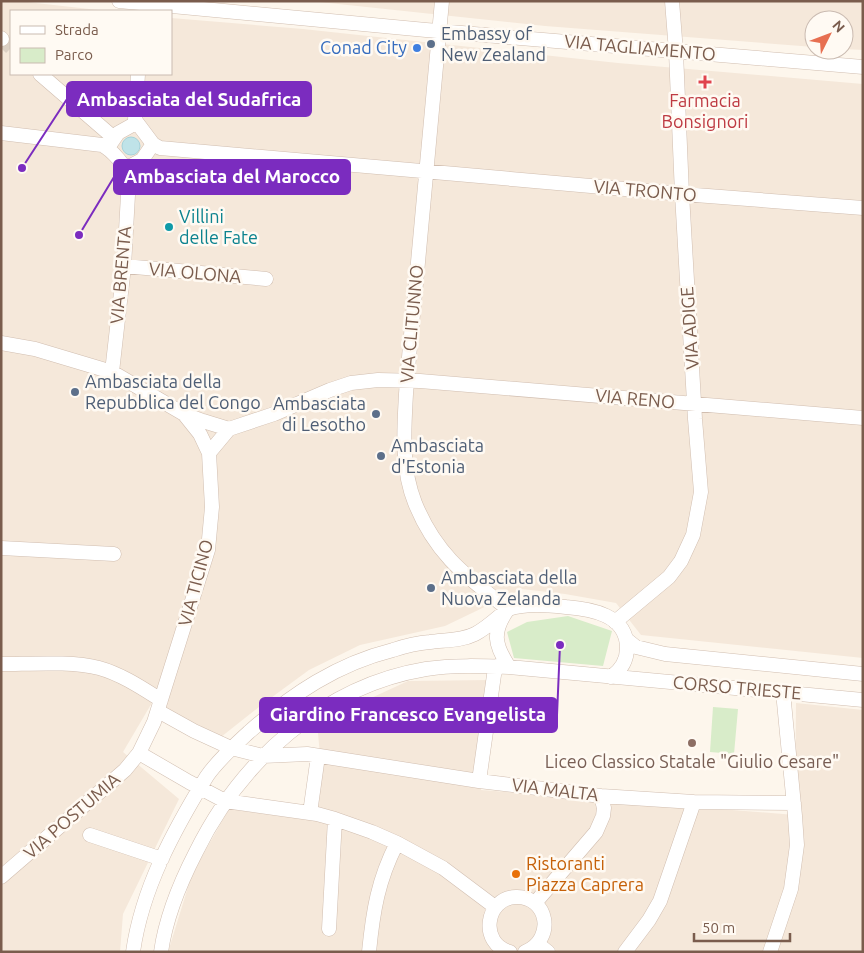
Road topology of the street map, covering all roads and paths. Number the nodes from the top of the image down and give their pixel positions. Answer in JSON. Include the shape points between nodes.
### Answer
{"nodes":[{"id":1,"x":119,"y":1,"type":"edge"},
{"id":2,"x":442,"y":1,"type":"edge"},
{"id":3,"x":672,"y":1,"type":"edge"},
{"id":4,"x":144,"y":5,"type":"edge"},
{"id":5,"x":439,"y":31,"type":"junction"},
{"id":6,"x":676,"y":52,"type":"junction"},
{"id":7,"x":863,"y":67,"type":"edge"},
{"id":8,"x":41,"y":75,"type":"edge"},
{"id":9,"x":138,"y":75,"type":"edge"},
{"id":10,"x":135,"y":120,"type":"junction"},
{"id":11,"x":1,"y":133,"type":"edge"},
{"id":12,"x":108,"y":144,"type":"junction"},
{"id":13,"x":155,"y":145,"type":"junction"},
{"id":14,"x":427,"y":171,"type":"junction"},
{"id":15,"x":127,"y":173,"type":"junction"},
{"id":16,"x":682,"y":194,"type":"junction"},
{"id":17,"x":863,"y":208,"type":"edge"},
{"id":18,"x":124,"y":266,"type":"junction"},
{"id":19,"x":266,"y":280,"type":"dead end"},
{"id":20,"x":1,"y":343,"type":"edge"},
{"id":21,"x":112,"y":372,"type":"junction"},
{"id":22,"x":407,"y":380,"type":"junction"},
{"id":23,"x":695,"y":404,"type":"junction"},
{"id":24,"x":184,"y":414,"type":"junction"},
{"id":25,"x":863,"y":418,"type":"edge"},
{"id":26,"x":229,"y":428,"type":"junction"},
{"id":27,"x":209,"y":454,"type":"junction"},
{"id":28,"x":1,"y":548,"type":"edge"},
{"id":29,"x":114,"y":554,"type":"dead end"},
{"id":30,"x":508,"y":609,"type":"junction"},
{"id":31,"x":615,"y":622,"type":"junction"},
{"id":32,"x":626,"y":639,"type":"junction"},
{"id":33,"x":1,"y":664,"type":"edge"},
{"id":34,"x":503,"y":666,"type":"junction"},
{"id":35,"x":863,"y":674,"type":"edge"},
{"id":36,"x":611,"y":677,"type":"junction"},
{"id":37,"x":783,"y":692,"type":"junction"},
{"id":38,"x":863,"y":700,"type":"edge"},
{"id":39,"x":160,"y":705,"type":"junction"},
{"id":40,"x":231,"y":748,"type":"junction"},
{"id":41,"x":139,"y":752,"type":"junction"},
{"id":42,"x":263,"y":756,"type":"junction"},
{"id":43,"x":318,"y":756,"type":"junction"},
{"id":44,"x":479,"y":781,"type":"junction"},
{"id":45,"x":200,"y":788,"type":"junction"},
{"id":46,"x":601,"y":796,"type":"junction"},
{"id":47,"x":225,"y":800,"type":"junction"},
{"id":48,"x":694,"y":802,"type":"junction"},
{"id":49,"x":794,"y":803,"type":"junction"},
{"id":50,"x":310,"y":812,"type":"junction"},
{"id":51,"x":335,"y":818,"type":"junction"},
{"id":52,"x":90,"y":835,"type":"dead end"},
{"id":53,"x":397,"y":844,"type":"junction"},
{"id":54,"x":162,"y":859,"type":"junction"},
{"id":55,"x":1,"y":876,"type":"edge"},
{"id":56,"x":535,"y":903,"type":"junction"},
{"id":57,"x":495,"y":907,"type":"junction"},
{"id":58,"x":329,"y":929,"type":"dead end"},
{"id":59,"x":543,"y":948,"type":"edge"},
{"id":60,"x":501,"y":950,"type":"edge"},
{"id":61,"x":133,"y":952,"type":"edge"},
{"id":62,"x":161,"y":952,"type":"edge"},
{"id":63,"x":369,"y":952,"type":"edge"},
{"id":64,"x":525,"y":952,"type":"edge"},
{"id":65,"x":626,"y":952,"type":"edge"},
{"id":66,"x":770,"y":952,"type":"edge"}],
"edges":[{"from":1,"to":4,"type":"street","name":"VIA TAGLIAMENTO"},
{"from":2,"to":5,"type":"street","name":"VIA CLITUNNO"},
{"from":3,"to":6,"type":"street","name":"VIA ADIGE"},
{"from":4,"to":5,"type":"street","name":"VIA TAGLIAMENTO"},
{"from":5,"to":6,"type":"street","name":"VIA TAGLIAMENTO"},
{"from":5,"to":14,"type":"street","name":"VIA CLITUNNO"},
{"from":6,"to":7,"type":"street","name":"VIA TAGLIAMENTO"},
{"from":6,"to":16,"type":"street","name":"VIA ADIGE"},
{"from":8,"to":12,"type":"street"},
{"from":9,"to":10,"type":"street"},
{"from":10,"to":12,"type":"street"},
{"from":10,"to":13,"type":"street"},
{"from":11,"to":12,"type":"street"},
{"from":12,"to":15,"type":"street"},
{"from":13,"to":14,"type":"street","name":"VIA TRONTO","via":[[162,149]]},
{"from":13,"to":15,"type":"street"},
{"from":14,"to":16,"type":"street","name":"VIA TRONTO"},
{"from":14,"to":22,"type":"street","name":"VIA CLITUNNO"},
{"from":15,"to":18,"type":"street","name":"VIA BRENTA"},
{"from":16,"to":17,"type":"street","name":"VIA TRONTO"},
{"from":16,"to":23,"type":"street","name":"VIA ADIGE"},
{"from":18,"to":19,"type":"street","name":"VIA OLONA"},
{"from":18,"to":21,"type":"street","name":"VIA BRENTA"},
{"from":20,"to":21,"type":"street","via":[[35,349]]},
{"from":21,"to":24,"type":"street"},
{"from":22,"to":23,"type":"street","name":"VIA RENO"},
{"from":22,"to":26,"type":"street","name":"VIA RENO","via":[[372,380],[347,385]]},
{"from":22,"to":30,"type":"street","name":"VIA CLITUNNO","via":[[404,452],[415,502],[429,532],[450,562]]},
{"from":23,"to":25,"type":"street","name":"VIA RENO"},
{"from":23,"to":31,"type":"street","name":"VIA ADIGE","via":[[701,492],[692,535],[681,561],[669,578]]},
{"from":24,"to":26,"type":"street"},
{"from":24,"to":27,"type":"street","via":[[200,434]]},
{"from":26,"to":27,"type":"street"},
{"from":27,"to":39,"type":"street","name":"VIA TICINO","via":[[212,507],[208,550]]},
{"from":28,"to":29,"type":"street"},
{"from":30,"to":31,"type":"street","via":[[536,605],[592,610]]},
{"from":30,"to":34,"type":"street","via":[[499,621],[497,635]]},
{"from":30,"to":40,"type":"street","via":[[469,636],[391,650],[326,675],[286,702]]},
{"from":31,"to":32,"type":"street"},
{"from":32,"to":35,"type":"street","name":"CORSO TRIESTE","via":[[636,647],[665,654]]},
{"from":32,"to":36,"type":"street","via":[[626,659]]},
{"from":33,"to":39,"type":"street","name":"VIA MALTA","via":[[98,668],[120,676]]},
{"from":34,"to":36,"type":"street","name":"CORSO TRIESTE"},
{"from":34,"to":42,"type":"street","via":[[425,669],[369,685],[311,716]]},
{"from":34,"to":44,"type":"street","via":[[494,675]]},
{"from":36,"to":37,"type":"street","name":"CORSO TRIESTE"},
{"from":37,"to":38,"type":"street","name":"CORSO TRIESTE"},
{"from":37,"to":49,"type":"street"},
{"from":39,"to":40,"type":"street","name":"VIA MALTA","via":[[194,731]]},
{"from":39,"to":41,"type":"street","name":"VIA TICINO"},
{"from":40,"to":42,"type":"street","name":"VIA MALTA"},
{"from":40,"to":45,"type":"street","via":[[214,765]]},
{"from":41,"to":45,"type":"street"},
{"from":41,"to":55,"type":"street","name":"VIA POSTUMIA","via":[[120,775]]},
{"from":42,"to":43,"type":"street","name":"VIA MALTA"},
{"from":42,"to":47,"type":"street"},
{"from":43,"to":44,"type":"street","name":"VIA MALTA"},
{"from":43,"to":50,"type":"street"},
{"from":44,"to":46,"type":"street","name":"VIA MALTA"},
{"from":45,"to":47,"type":"street"},
{"from":45,"to":54,"type":"street"},
{"from":46,"to":48,"type":"street","name":"VIA MALTA"},
{"from":46,"to":56,"type":"street","via":[[604,816],[596,832]]},
{"from":47,"to":50,"type":"street"},
{"from":47,"to":62,"type":"street","via":[[177,893]]},
{"from":48,"to":49,"type":"street","name":"VIA MALTA"},
{"from":48,"to":65,"type":"street","via":[[660,901]]},
{"from":49,"to":66,"type":"street","via":[[797,840],[794,876]]},
{"from":50,"to":51,"type":"street"},
{"from":51,"to":53,"type":"street"},
{"from":51,"to":58,"type":"street"},
{"from":52,"to":54,"type":"street"},
{"from":53,"to":57,"type":"street","via":[[443,868]]},
{"from":53,"to":63,"type":"street","via":[[377,891]]},
{"from":54,"to":61,"type":"street","via":[[146,899]]},
{"from":56,"to":57,"type":"street","via":[[518,897],[501,901]]},
{"from":56,"to":59,"type":"street","via":[[544,918]]},
{"from":57,"to":60,"type":"street","via":[[489,923],[490,931]]},
{"from":59,"to":64,"type":"street"}]}
